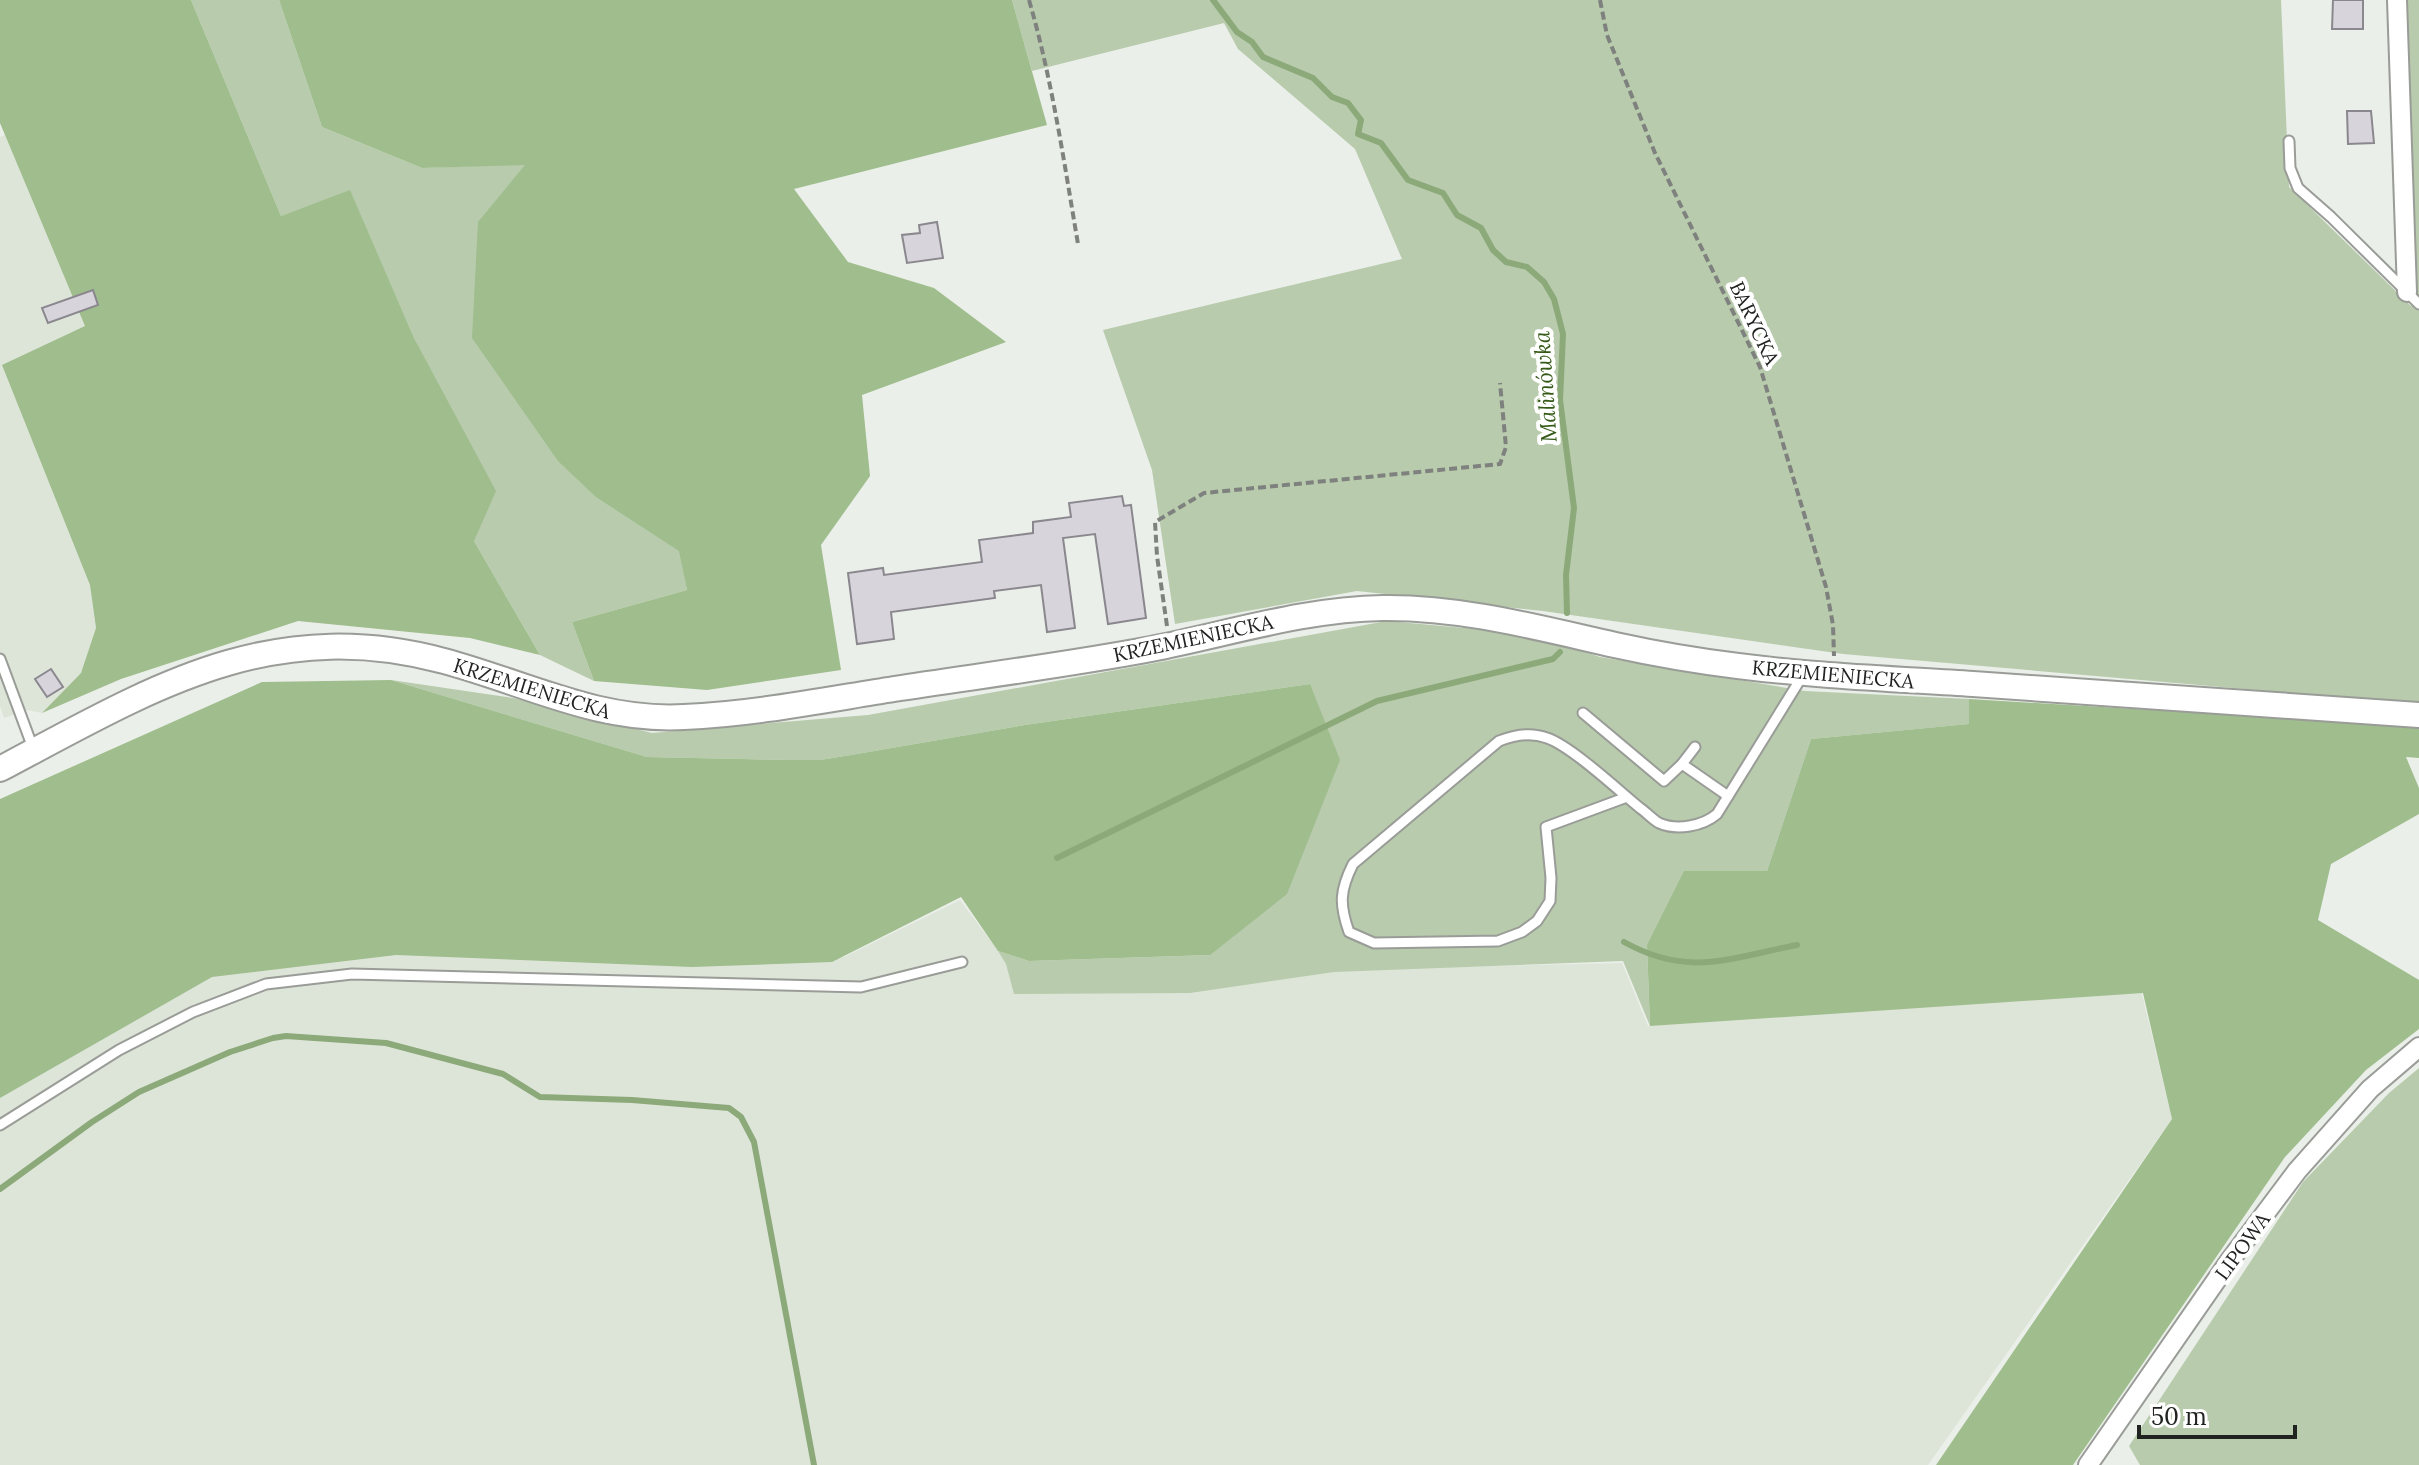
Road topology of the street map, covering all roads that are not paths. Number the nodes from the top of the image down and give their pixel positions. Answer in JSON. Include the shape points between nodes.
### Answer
{"nodes":[{"id":1,"x":2397,"y":0,"type":"edge"},
{"id":2,"x":2289,"y":141,"type":"dead end"},
{"id":3,"x":2413,"y":298,"type":"edge"},
{"id":4,"x":0,"y":659,"type":"edge"},
{"id":5,"x":1805,"y":672,"type":"junction"},
{"id":6,"x":1583,"y":713,"type":"dead end"},
{"id":7,"x":2419,"y":715,"type":"edge"},
{"id":8,"x":1695,"y":747,"type":"dead end"},
{"id":9,"x":34,"y":751,"type":"junction"},
{"id":10,"x":1682,"y":764,"type":"junction"},
{"id":11,"x":0,"y":769,"type":"edge"},
{"id":12,"x":1728,"y":796,"type":"junction"},
{"id":13,"x":1627,"y":797,"type":"junction"},
{"id":14,"x":962,"y":962,"type":"dead end"},
{"id":15,"x":2419,"y":1047,"type":"edge"},
{"id":16,"x":0,"y":1125,"type":"edge"},
{"id":17,"x":2088,"y":1465,"type":"edge"}],
"edges":[{"from":1,"to":3,"type":"street"},
{"from":2,"to":3,"type":"lane","via":[[2290,168],[2298,188]]},
{"from":4,"to":9,"type":"lane"},
{"from":5,"to":7,"type":"street","name":"KRZEMIENIECKA"},
{"from":5,"to":9,"type":"street","name":"KRZEMIENIECKA","via":[[1654,653],[1475,615],[1362,608],[1170,645],[755,710],[660,718],[607,712],[403,652],[300,648],[240,658],[181,677]]},
{"from":5,"to":12,"type":"lane"},
{"from":6,"to":10,"type":"lane","via":[[1664,781]]},
{"from":8,"to":10,"type":"lane"},
{"from":9,"to":11,"type":"street","name":"KRZEMIENIECKA"},
{"from":10,"to":12,"type":"lane"},
{"from":12,"to":13,"type":"lane","via":[[1717,814],[1693,826],[1660,823]]},
{"from":13,"to":13,"type":"lane","via":[[1557,742],[1529,735],[1499,741],[1353,864],[1343,884],[1342,912],[1349,932],[1374,943],[1498,941],[1522,932],[1550,901],[1546,827]]},
{"from":14,"to":16,"type":"lane","via":[[861,987],[352,974],[266,984],[193,1012],[119,1050]]},
{"from":15,"to":17,"type":"street","name":"LIPOWA","via":[[2370,1089],[2297,1171]]}]}
